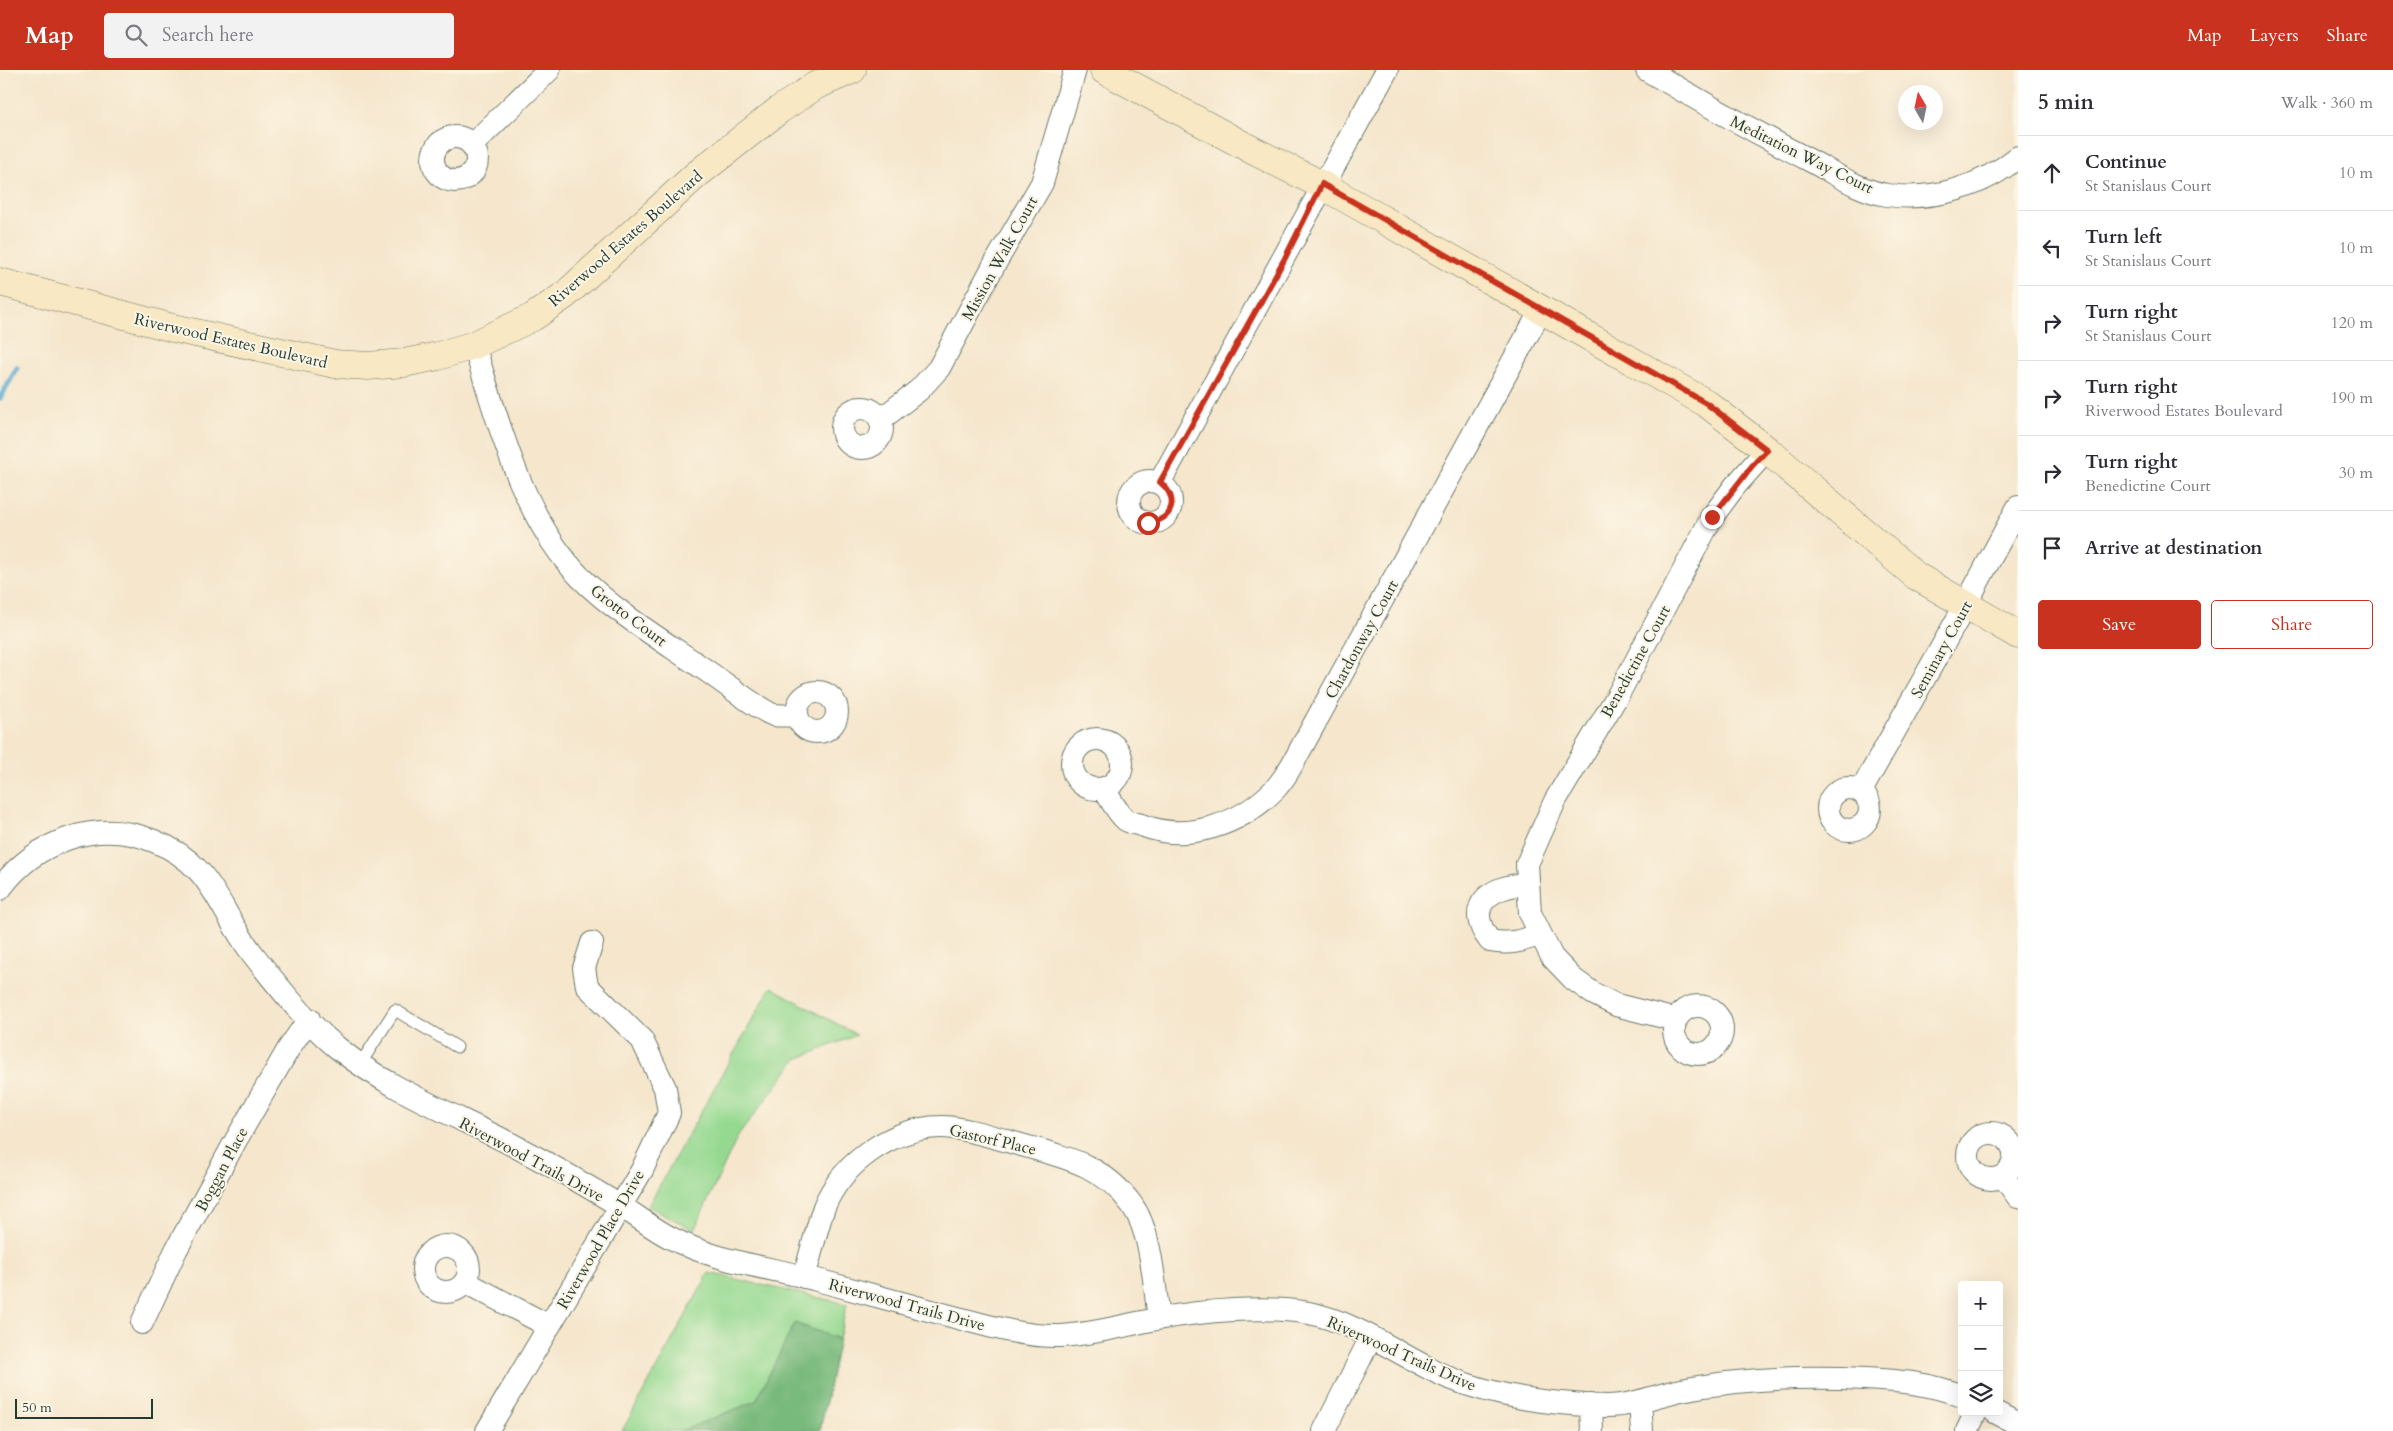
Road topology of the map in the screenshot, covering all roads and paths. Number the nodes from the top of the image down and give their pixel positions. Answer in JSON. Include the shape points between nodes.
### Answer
{"nodes":[{"id":1,"x":549,"y":70,"type":"edge"},
{"id":2,"x":849,"y":70,"type":"edge"},
{"id":3,"x":1075,"y":70,"type":"edge"},
{"id":4,"x":1104,"y":70,"type":"edge"},
{"id":5,"x":1387,"y":70,"type":"edge"},
{"id":6,"x":1648,"y":70,"type":"edge"},
{"id":7,"x":472,"y":145,"type":"dead end"},
{"id":8,"x":2018,"y":156,"type":"edge"},
{"id":9,"x":1322,"y":184,"type":"junction"},
{"id":10,"x":0,"y":282,"type":"edge"},
{"id":11,"x":1540,"y":310,"type":"junction"},
{"id":12,"x":474,"y":345,"type":"junction"},
{"id":13,"x":880,"y":420,"type":"dead end"},
{"id":14,"x":1767,"y":450,"type":"junction"},
{"id":15,"x":1160,"y":482,"type":"dead end"},
{"id":16,"x":2018,"y":506,"type":"edge"},
{"id":17,"x":1966,"y":604,"type":"junction"},
{"id":18,"x":2018,"y":635,"type":"edge"},
{"id":19,"x":796,"y":716,"type":"dead end"},
{"id":20,"x":1104,"y":789,"type":"dead end"},
{"id":21,"x":1861,"y":791,"type":"dead end"},
{"id":22,"x":1528,"y":884,"type":"junction"},
{"id":23,"x":0,"y":889,"type":"edge"},
{"id":24,"x":1540,"y":934,"type":"junction"},
{"id":25,"x":592,"y":943,"type":"dead end"},
{"id":26,"x":309,"y":1020,"type":"junction"},
{"id":27,"x":1676,"y":1020,"type":"dead end"},
{"id":28,"x":457,"y":1047,"type":"dead end"},
{"id":29,"x":361,"y":1063,"type":"junction"},
{"id":30,"x":2003,"y":1176,"type":"dead end"},
{"id":31,"x":2018,"y":1197,"type":"edge"},
{"id":32,"x":620,"y":1206,"type":"junction"},
{"id":33,"x":804,"y":1277,"type":"junction"},
{"id":34,"x":465,"y":1282,"type":"dead end"},
{"id":35,"x":1159,"y":1318,"type":"junction"},
{"id":36,"x":142,"y":1323,"type":"dead end"},
{"id":37,"x":549,"y":1326,"type":"junction"},
{"id":38,"x":1371,"y":1337,"type":"junction"},
{"id":39,"x":1958,"y":1395,"type":"edge"},
{"id":40,"x":1640,"y":1401,"type":"junction"},
{"id":41,"x":1591,"y":1405,"type":"junction"},
{"id":42,"x":1974,"y":1416,"type":"edge"},
{"id":43,"x":2003,"y":1416,"type":"edge"},
{"id":44,"x":2018,"y":1424,"type":"edge"},
{"id":45,"x":488,"y":1431,"type":"edge"},
{"id":46,"x":1324,"y":1431,"type":"edge"},
{"id":47,"x":1592,"y":1431,"type":"edge"},
{"id":48,"x":1642,"y":1431,"type":"edge"},
{"id":49,"x":1967,"y":1431,"type":"edge"}],
"edges":[{"from":1,"to":7,"type":"street"},
{"from":2,"to":12,"type":"street","name":"Riverwood Estates Boulevard","via":[[815,86],[779,110],[696,175],[565,295],[533,317]]},
{"from":3,"to":13,"type":"street","name":"Mission Walk Court","via":[[1042,183],[939,368],[919,390]]},
{"from":4,"to":9,"type":"street"},
{"from":5,"to":9,"type":"street"},
{"from":6,"to":8,"type":"street","name":"Meditation Way Court","via":[[1740,124],[1859,186],[1886,194],[1939,195],[1986,180]]},
{"from":9,"to":11,"type":"street"},
{"from":9,"to":15,"type":"street","via":[[1284,260]]},
{"from":10,"to":12,"type":"street","name":"Riverwood Estates Boulevard","via":[[172,328],[335,364],[404,363]]},
{"from":11,"to":14,"type":"street","via":[[1706,403]]},
{"from":11,"to":20,"type":"street","name":"Chardonway Court","via":[[1305,741],[1275,789],[1258,804],[1217,826],[1176,833],[1126,820]]},
{"from":12,"to":19,"type":"street","name":"Grotto Court","via":[[517,472],[538,518],[579,575],[602,597],[658,638],[773,715]]},
{"from":14,"to":17,"type":"street","via":[[1916,576]]},
{"from":14,"to":22,"type":"street","name":"Benedictine Court","via":[[1712,517],[1619,693],[1555,801],[1527,864]]},
{"from":16,"to":17,"type":"street","name":"Seminary Court"},
{"from":17,"to":18,"type":"street"},
{"from":17,"to":21,"type":"street","name":"Seminary Court"},
{"from":22,"to":24,"type":"street","name":"Benedictine Court","via":[[1530,913]]},
{"from":22,"to":24,"type":"street","via":[[1511,884],[1485,899],[1478,912],[1480,927],[1490,941],[1506,944]]},
{"from":23,"to":26,"type":"street","name":"Riverwood Trails Drive","via":[[14,870],[37,852],[62,839],[91,833],[122,833],[152,840],[198,868],[252,952]]},
{"from":24,"to":27,"type":"street","name":"Benedictine Court","via":[[1552,957],[1573,979],[1594,994],[1616,1005]]},
{"from":25,"to":32,"type":"street","name":"Riverwood Place Drive","via":[[584,968],[587,986],[642,1040],[665,1088],[669,1113],[642,1170]]},
{"from":26,"to":29,"type":"street","name":"Riverwood Trails Drive","via":[[340,1050]]},
{"from":26,"to":36,"type":"street","name":"Boggan Place","via":[[289,1048],[236,1140],[176,1250]]},
{"from":28,"to":29,"type":"lane","via":[[395,1010]]},
{"from":29,"to":32,"type":"street","name":"Riverwood Trails Drive","via":[[412,1096],[511,1144]]},
{"from":30,"to":31,"type":"street"},
{"from":32,"to":33,"type":"street","name":"Riverwood Trails Drive","via":[[670,1238],[701,1251]]},
{"from":32,"to":37,"type":"street","name":"Riverwood Place Drive"},
{"from":33,"to":35,"type":"street","name":"Riverwood Trails Drive","via":[[1012,1332],[1055,1336],[1090,1333]]},
{"from":33,"to":35,"type":"street","name":"Gastorf Place","via":[[824,1206],[841,1179],[865,1155],[888,1141],[913,1130],[942,1127],[1072,1159],[1097,1170],[1133,1206],[1143,1229]]},
{"from":34,"to":37,"type":"street"},
{"from":35,"to":38,"type":"street","name":"Riverwood Trails Drive","via":[[1259,1308],[1285,1310],[1328,1319]]},
{"from":37,"to":45,"type":"street","name":"Riverwood Place Drive"},
{"from":38,"to":41,"type":"street","name":"Riverwood Trails Drive","via":[[1446,1376],[1484,1389],[1529,1400]]},
{"from":38,"to":46,"type":"street"},
{"from":39,"to":40,"type":"street","name":"Riverwood Trails Drive","via":[[1918,1382],[1830,1377],[1780,1378],[1680,1390]]},
{"from":40,"to":41,"type":"street","name":"Riverwood Trails Drive","via":[[1616,1406]]},
{"from":40,"to":48,"type":"street"},
{"from":41,"to":47,"type":"street"},
{"from":42,"to":49,"type":"street"},
{"from":43,"to":44,"type":"street"}]}
